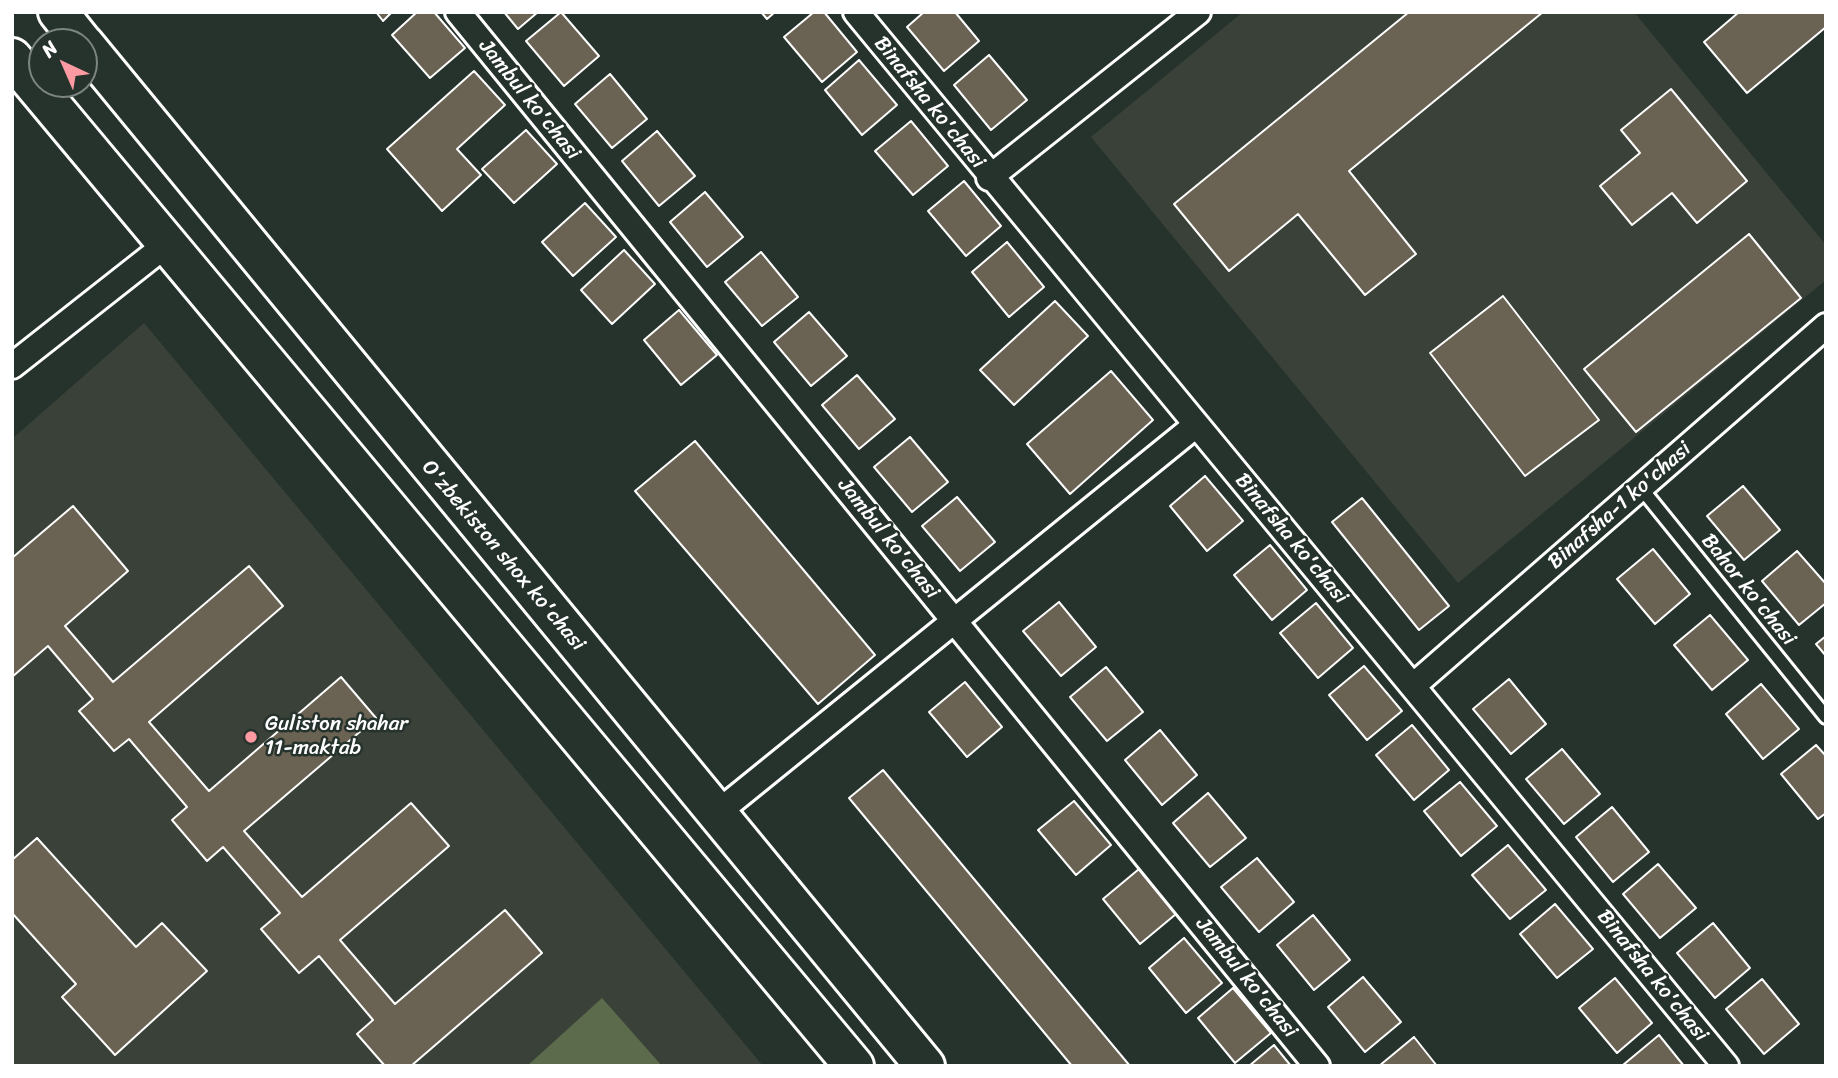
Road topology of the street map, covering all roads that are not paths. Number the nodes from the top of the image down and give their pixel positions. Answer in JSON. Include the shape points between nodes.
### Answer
{"nodes":[{"id":1,"x":58,"y":12,"type":"edge"},
{"id":2,"x":458,"y":12,"type":"edge"},
{"id":3,"x":856,"y":12,"type":"edge"},
{"id":4,"x":1198,"y":12,"type":"edge"},
{"id":5,"x":71,"y":28,"type":"edge"},
{"id":6,"x":12,"y":58,"type":"edge"},
{"id":7,"x":98,"y":61,"type":"edge"},
{"id":8,"x":989,"y":178,"type":"junction"},
{"id":9,"x":167,"y":244,"type":"junction"},
{"id":10,"x":1826,"y":326,"type":"edge"},
{"id":11,"x":16,"y":356,"type":"edge"},
{"id":12,"x":1196,"y":425,"type":"junction"},
{"id":13,"x":1641,"y":488,"type":"junction"},
{"id":14,"x":954,"y":620,"type":"junction"},
{"id":15,"x":1413,"y":686,"type":"junction"},
{"id":16,"x":1826,"y":717,"type":"edge"},
{"id":17,"x":716,"y":814,"type":"junction"},
{"id":18,"x":853,"y":1066,"type":"edge"},
{"id":19,"x":925,"y":1066,"type":"edge"},
{"id":20,"x":1318,"y":1066,"type":"edge"},
{"id":21,"x":1726,"y":1066,"type":"edge"}],
"edges":[{"from":1,"to":5,"type":"main road","name":"O'zbekiston shox ko'chasi"},
{"from":2,"to":14,"type":"street","name":"Jambul ko'chasi"},
{"from":3,"to":8,"type":"street","name":"Binafsha ko'chasi"},
{"from":4,"to":8,"type":"street"},
{"from":6,"to":9,"type":"main road"},
{"from":7,"to":17,"type":"main road","name":"O'zbekiston shox ko'chasi"},
{"from":8,"to":12,"type":"street","name":"Binafsha ko'chasi"},
{"from":9,"to":11,"type":"street"},
{"from":9,"to":18,"type":"main road"},
{"from":10,"to":13,"type":"street","name":"Binafsha-1 ko'chasi"},
{"from":12,"to":14,"type":"street"},
{"from":12,"to":15,"type":"street","name":"Binafsha ko'chasi"},
{"from":13,"to":15,"type":"street","name":"Binafsha-1 ko'chasi"},
{"from":13,"to":16,"type":"lane","name":"Bahor ko'chasi"},
{"from":14,"to":17,"type":"street"},
{"from":14,"to":20,"type":"street","name":"Jambul ko'chasi"},
{"from":15,"to":21,"type":"street","name":"Binafsha ko'chasi"},
{"from":17,"to":19,"type":"main road","name":"O'zbekiston shox ko'chasi"}]}
